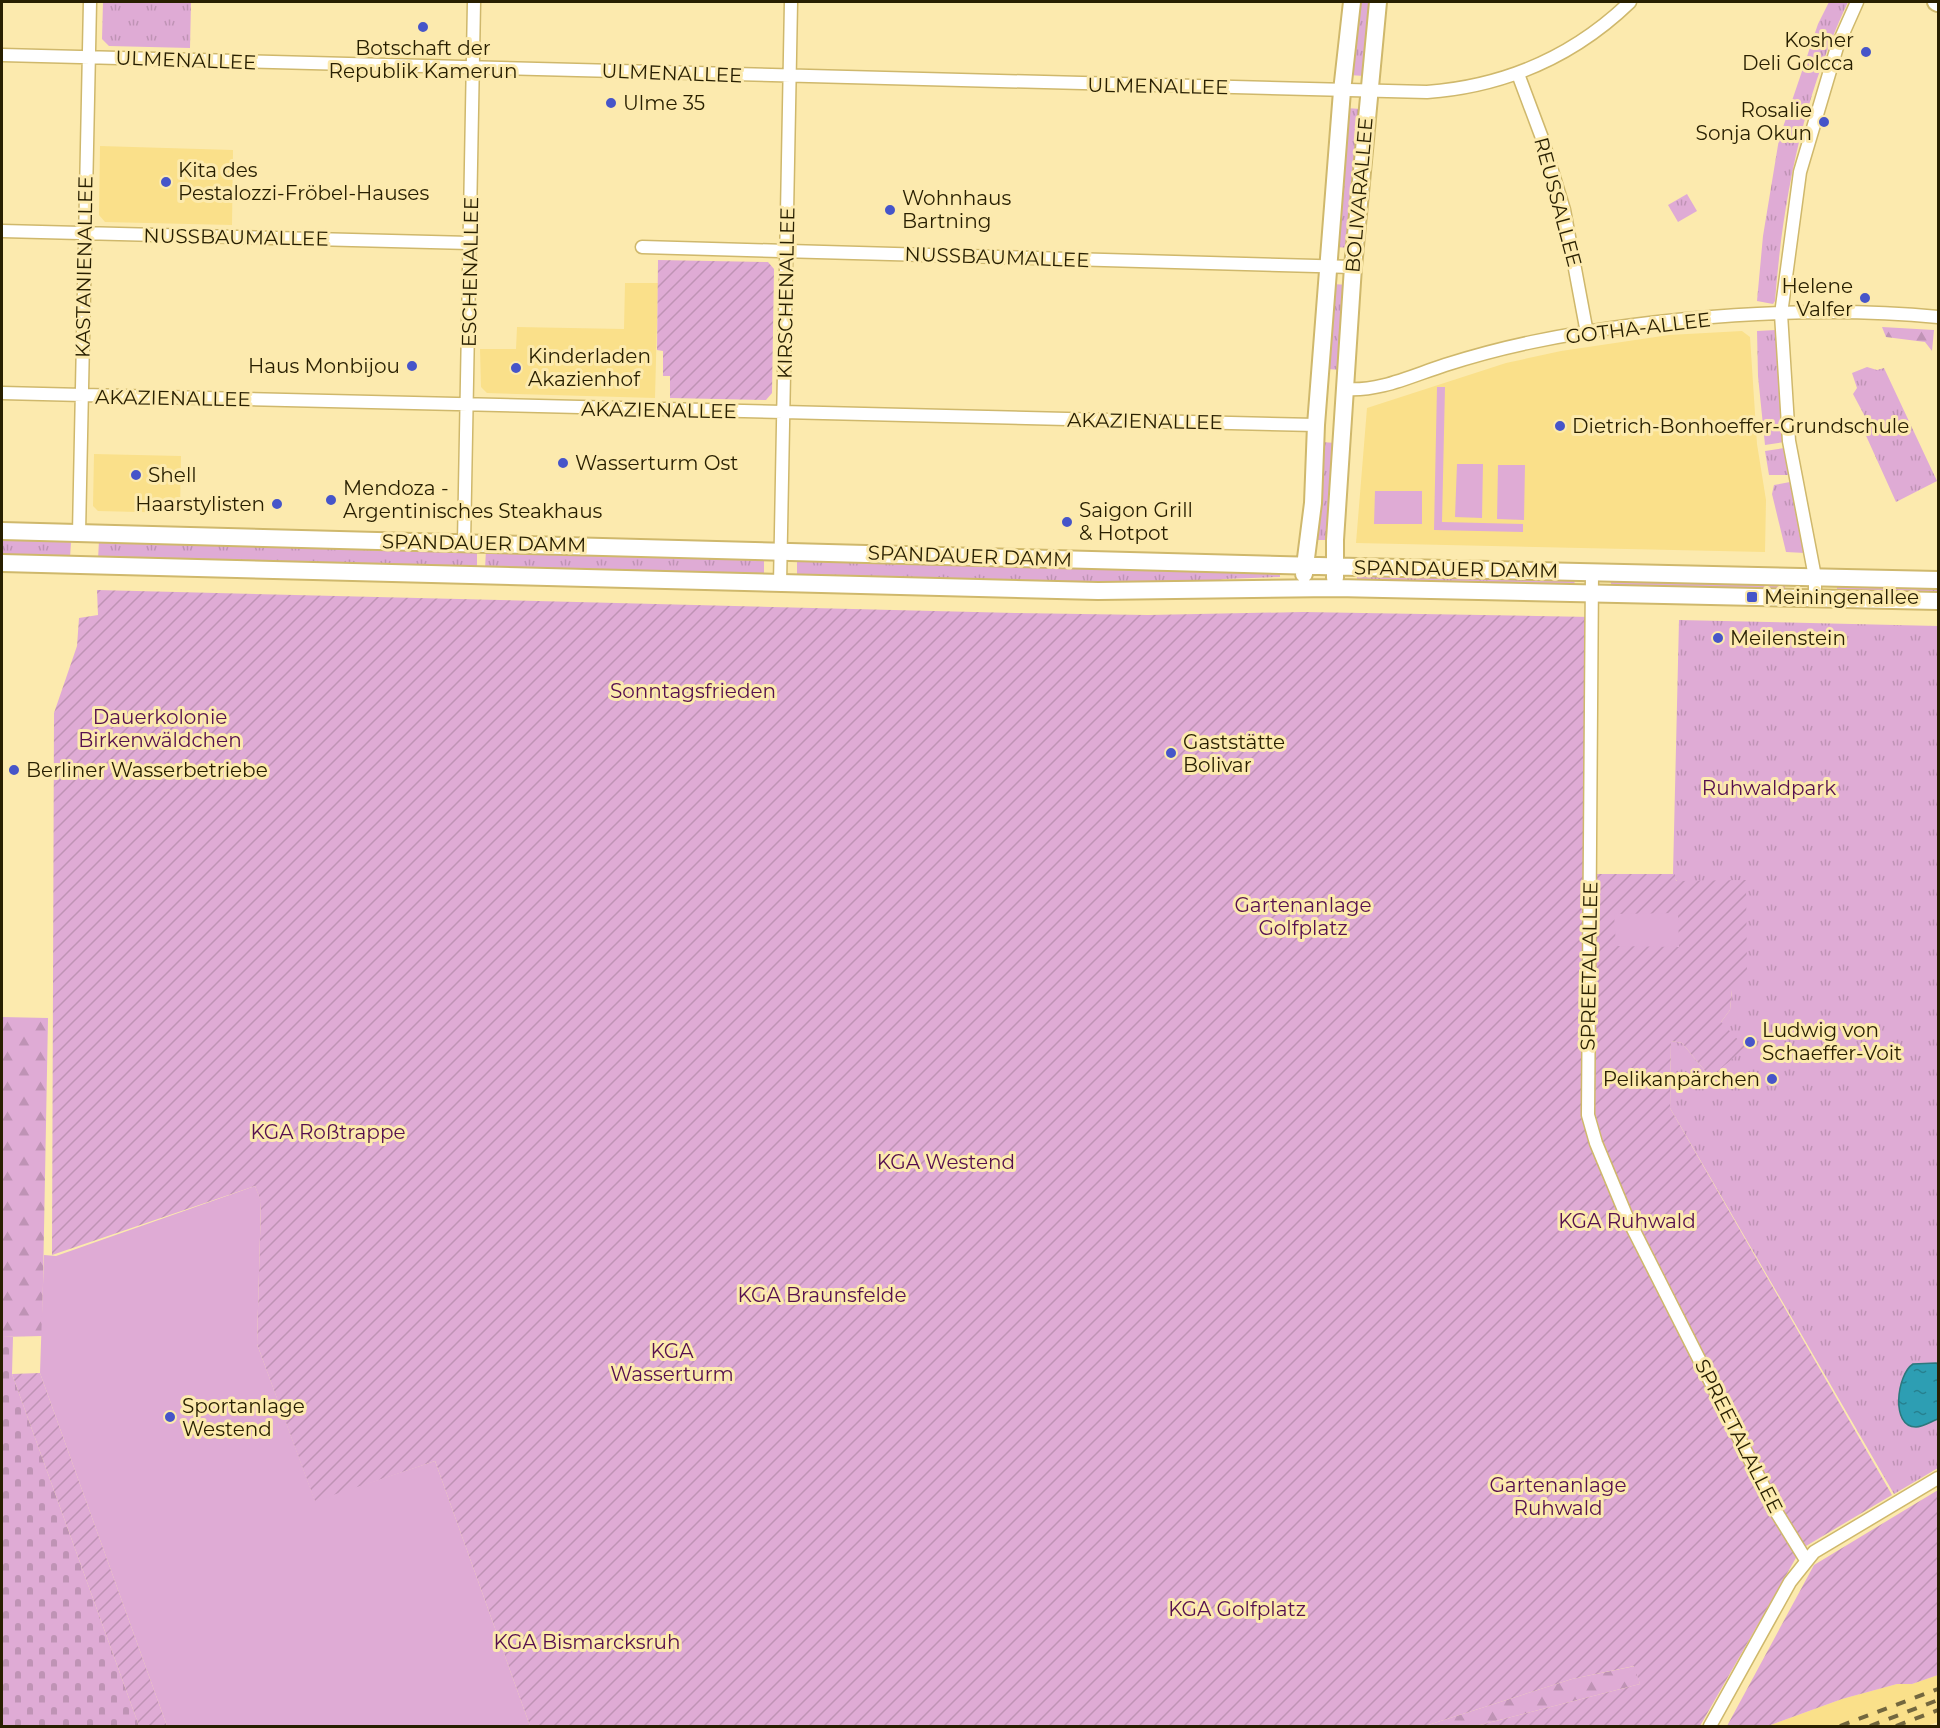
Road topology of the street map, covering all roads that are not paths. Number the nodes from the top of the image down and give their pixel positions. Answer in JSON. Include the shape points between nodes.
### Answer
{"nodes":[{"id":1,"x":90,"y":2,"type":"edge"},
{"id":2,"x":474,"y":2,"type":"edge"},
{"id":3,"x":791,"y":2,"type":"edge"},
{"id":4,"x":1352,"y":2,"type":"edge"},
{"id":5,"x":1378,"y":2,"type":"edge"},
{"id":6,"x":1630,"y":2,"type":"edge"},
{"id":7,"x":1857,"y":2,"type":"edge"},
{"id":8,"x":2,"y":55,"type":"edge"},
{"id":9,"x":89,"y":58,"type":"junction"},
{"id":10,"x":472,"y":68,"type":"junction"},
{"id":11,"x":1518,"y":74,"type":"junction"},
{"id":12,"x":790,"y":76,"type":"junction"},
{"id":13,"x":1367,"y":90,"type":"junction"},
{"id":14,"x":1342,"y":91,"type":"junction"},
{"id":15,"x":2,"y":231,"type":"edge"},
{"id":16,"x":84,"y":234,"type":"junction"},
{"id":17,"x":470,"y":243,"type":"junction"},
{"id":18,"x":642,"y":247,"type":"dead end"},
{"id":19,"x":787,"y":250,"type":"junction"},
{"id":20,"x":1330,"y":266,"type":"junction"},
{"id":21,"x":1353,"y":267,"type":"junction"},
{"id":22,"x":1781,"y":314,"type":"junction"},
{"id":23,"x":1938,"y":317,"type":"edge"},
{"id":24,"x":1587,"y":333,"type":"junction"},
{"id":25,"x":1319,"y":387,"type":"junction"},
{"id":26,"x":1344,"y":389,"type":"junction"},
{"id":27,"x":2,"y":393,"type":"edge"},
{"id":28,"x":81,"y":396,"type":"junction"},
{"id":29,"x":468,"y":406,"type":"junction"},
{"id":30,"x":783,"y":413,"type":"junction"},
{"id":31,"x":1316,"y":425,"type":"junction"},
{"id":32,"x":1341,"y":426,"type":"junction"},
{"id":33,"x":2,"y":531,"type":"edge"},
{"id":34,"x":79,"y":533,"type":"junction"},
{"id":35,"x":465,"y":543,"type":"junction"},
{"id":36,"x":780,"y":551,"type":"junction"},
{"id":37,"x":2,"y":563,"type":"edge"},
{"id":38,"x":1304,"y":565,"type":"junction"},
{"id":39,"x":1335,"y":567,"type":"junction"},
{"id":40,"x":1592,"y":572,"type":"junction"},
{"id":41,"x":1815,"y":577,"type":"junction"},
{"id":42,"x":1938,"y":580,"type":"edge"},
{"id":43,"x":780,"y":584,"type":"junction"},
{"id":44,"x":1336,"y":588,"type":"junction"},
{"id":45,"x":1303,"y":589,"type":"junction"},
{"id":46,"x":1591,"y":594,"type":"junction"},
{"id":47,"x":1815,"y":598,"type":"junction"},
{"id":48,"x":1938,"y":601,"type":"edge"},
{"id":49,"x":1938,"y":1478,"type":"edge"},
{"id":50,"x":1806,"y":1560,"type":"junction"},
{"id":51,"x":1710,"y":1726,"type":"edge"}],
"edges":[{"from":1,"to":9,"type":"street","name":"KASTANIENALLEE"},
{"from":2,"to":10,"type":"street","name":"ESCHENALLEE"},
{"from":3,"to":12,"type":"street","name":"KIRSCHENALLEE"},
{"from":4,"to":14,"type":"main road","name":"BOLIVARALLEE"},
{"from":5,"to":13,"type":"main road","name":"BOLIVARALLEE"},
{"from":6,"to":11,"type":"street","name":"ULMENALLEE","via":[[1596,32]]},
{"from":7,"to":22,"type":"street","via":[[1837,47],[1800,172]]},
{"from":8,"to":9,"type":"street","name":"ULMENALLEE"},
{"from":9,"to":10,"type":"street","name":"ULMENALLEE"},
{"from":9,"to":16,"type":"street","name":"KASTANIENALLEE"},
{"from":10,"to":12,"type":"street","name":"ULMENALLEE"},
{"from":10,"to":17,"type":"street","name":"ESCHENALLEE"},
{"from":11,"to":13,"type":"street","name":"ULMENALLEE","via":[[1447,90]]},
{"from":11,"to":24,"type":"street","name":"REUSSALLEE","via":[[1564,210]]},
{"from":12,"to":14,"type":"street","name":"ULMENALLEE"},
{"from":12,"to":19,"type":"street","name":"KIRSCHENALLEE"},
{"from":13,"to":14,"type":"street","name":"ULMENALLEE"},
{"from":13,"to":21,"type":"main road","name":"BOLIVARALLEE"},
{"from":14,"to":20,"type":"main road","name":"BOLIVARALLEE"},
{"from":15,"to":16,"type":"street","name":"NUSSBAUMALLEE"},
{"from":16,"to":17,"type":"street","name":"NUSSBAUMALLEE"},
{"from":16,"to":28,"type":"street","name":"KASTANIENALLEE"},
{"from":17,"to":29,"type":"street","name":"ESCHENALLEE"},
{"from":18,"to":19,"type":"street","name":"NUSSBAUMALLEE"},
{"from":19,"to":20,"type":"street","name":"NUSSBAUMALLEE"},
{"from":19,"to":30,"type":"street","name":"KIRSCHENALLEE"},
{"from":20,"to":21,"type":"street","name":"NUSSBAUMALLEE"},
{"from":20,"to":25,"type":"main road","name":"BOLIVARALLEE"},
{"from":21,"to":26,"type":"main road","name":"BOLIVARALLEE"},
{"from":22,"to":23,"type":"street","name":"GOTHA-ALLEE"},
{"from":22,"to":24,"type":"street","name":"GOTHA-ALLEE"},
{"from":22,"to":41,"type":"street","via":[[1789,441]]},
{"from":24,"to":26,"type":"street","name":"GOTHA-ALLEE","via":[[1482,354],[1367,391]]},
{"from":25,"to":26,"type":"main road"},
{"from":25,"to":31,"type":"main road","name":"BOLIVARALLEE"},
{"from":26,"to":32,"type":"main road","name":"BOLIVARALLEE"},
{"from":27,"to":28,"type":"street","name":"AKAZIENALLEE"},
{"from":28,"to":29,"type":"street","name":"AKAZIENALLEE"},
{"from":28,"to":34,"type":"street","name":"KASTANIENALLEE"},
{"from":29,"to":30,"type":"street","name":"AKAZIENALLEE"},
{"from":29,"to":35,"type":"street","name":"ESCHENALLEE"},
{"from":30,"to":31,"type":"street","name":"AKAZIENALLEE"},
{"from":30,"to":36,"type":"street","name":"KIRSCHENALLEE"},
{"from":31,"to":32,"type":"main road"},
{"from":31,"to":38,"type":"main road","name":"BOLIVARALLEE","via":[[1313,502]]},
{"from":32,"to":39,"type":"main road","name":"BOLIVARALLEE"},
{"from":33,"to":34,"type":"main road","name":"SPANDAUER DAMM"},
{"from":34,"to":35,"type":"main road","name":"SPANDAUER DAMM"},
{"from":35,"to":36,"type":"main road","name":"SPANDAUER DAMM"},
{"from":36,"to":38,"type":"main road","name":"SPANDAUER DAMM"},
{"from":36,"to":43,"type":"street","name":"KIRSCHENALLEE"},
{"from":37,"to":43,"type":"main road","name":"SPANDAUER DAMM"},
{"from":38,"to":39,"type":"main road","name":"SPANDAUER DAMM"},
{"from":38,"to":45,"type":"main road","name":"BOLIVARALLEE"},
{"from":39,"to":40,"type":"main road","name":"SPANDAUER DAMM"},
{"from":39,"to":44,"type":"main road","name":"BOLIVARALLEE"},
{"from":40,"to":41,"type":"main road","name":"SPANDAUER DAMM"},
{"from":40,"to":46,"type":"street","name":"SPREETALALLEE"},
{"from":41,"to":42,"type":"main road","name":"SPANDAUER DAMM"},
{"from":41,"to":47,"type":"street"},
{"from":43,"to":45,"type":"main road","name":"SPANDAUER DAMM","via":[[1171,592]]},
{"from":44,"to":45,"type":"main road","name":"SPANDAUER DAMM"},
{"from":44,"to":46,"type":"main road","name":"SPANDAUER DAMM"},
{"from":46,"to":47,"type":"main road","name":"SPANDAUER DAMM"},
{"from":46,"to":50,"type":"street","name":"SPREETALALLEE","via":[[1588,1115],[1626,1215],[1777,1513]]},
{"from":47,"to":48,"type":"main road","name":"SPANDAUER DAMM"},
{"from":49,"to":50,"type":"street"},
{"from":50,"to":51,"type":"street"}]}
